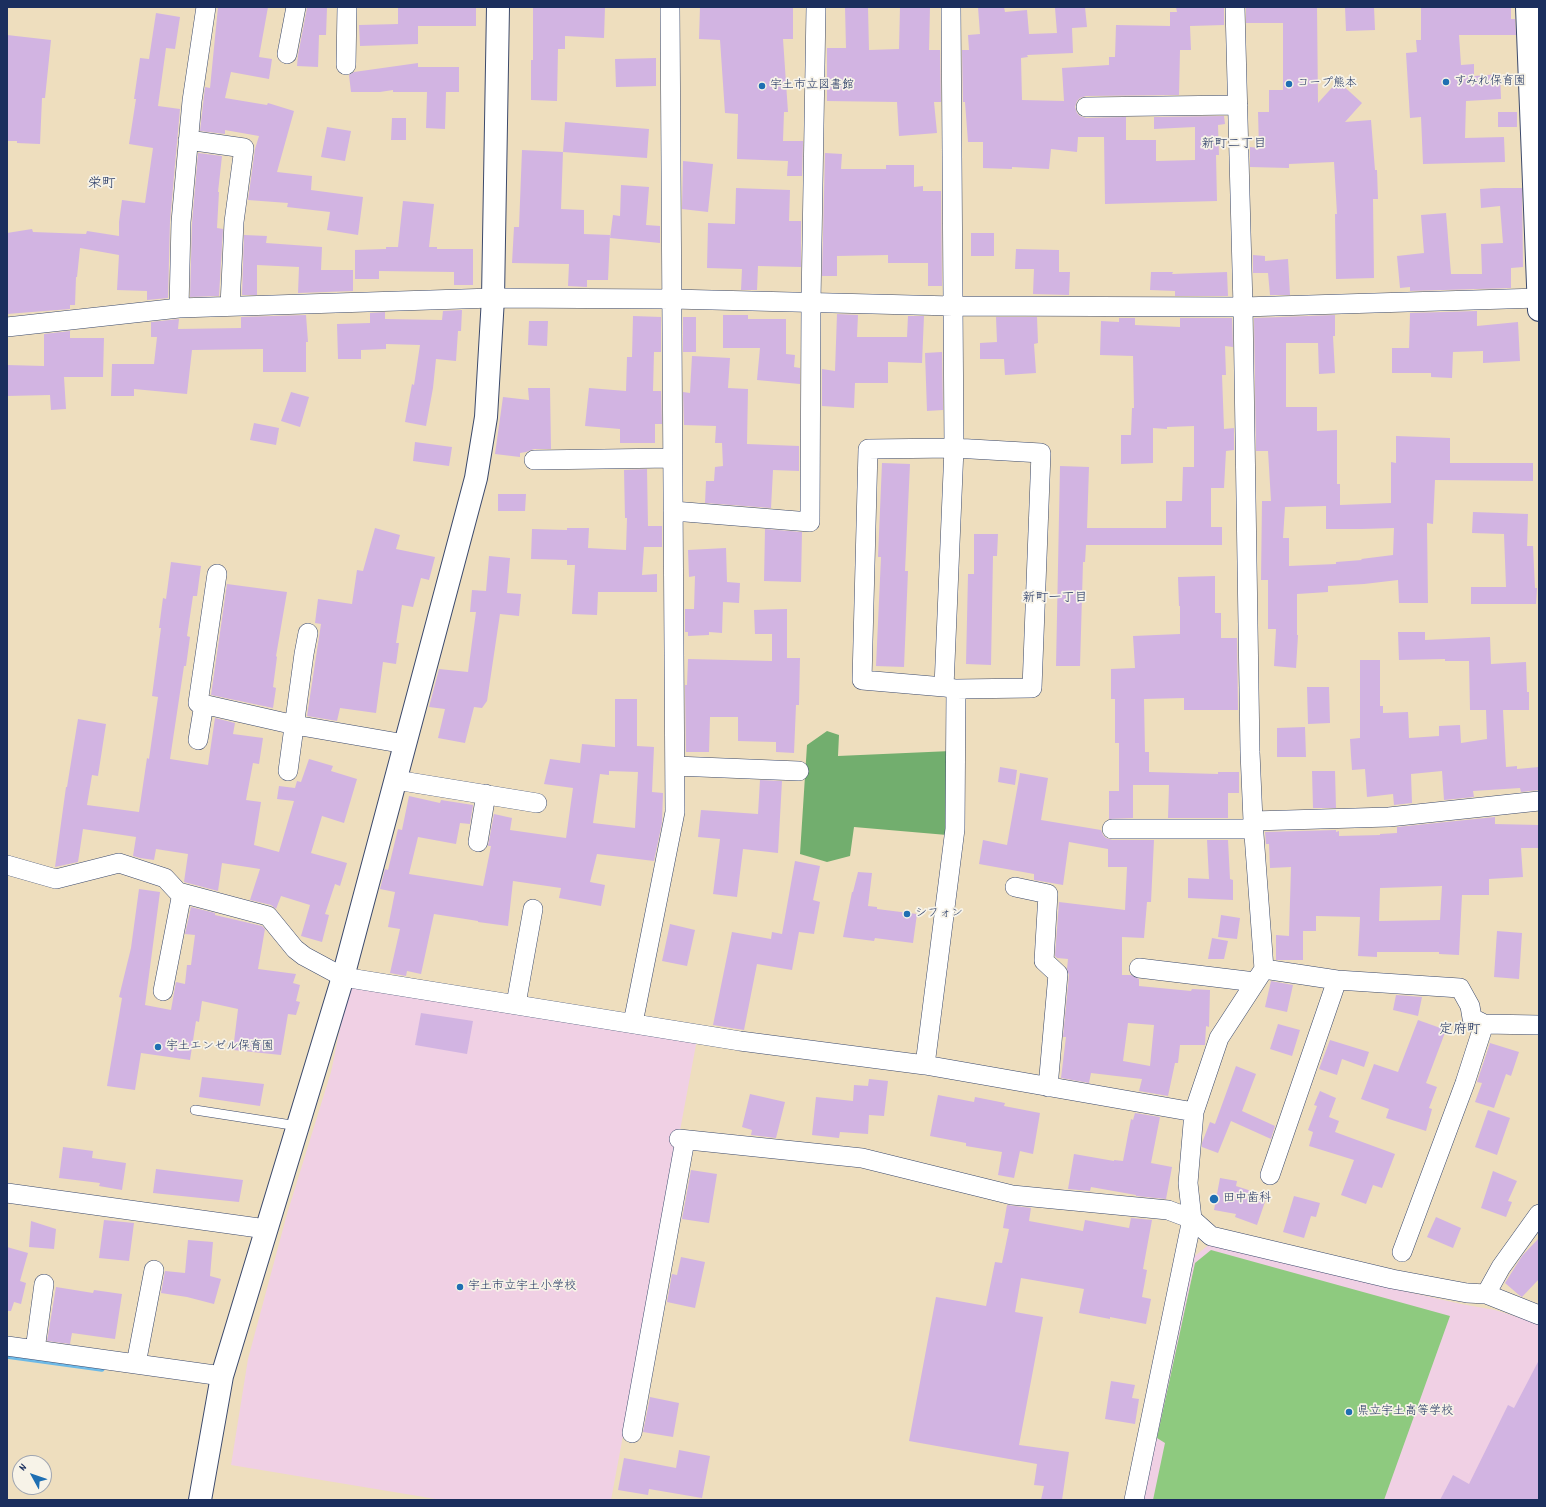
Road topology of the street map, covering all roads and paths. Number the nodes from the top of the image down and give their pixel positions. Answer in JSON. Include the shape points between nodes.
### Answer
{"nodes":[{"id":1,"x":206,"y":7,"type":"edge"},
{"id":2,"x":296,"y":7,"type":"edge"},
{"id":3,"x":347,"y":7,"type":"edge"},
{"id":4,"x":498,"y":7,"type":"edge"},
{"id":5,"x":670,"y":7,"type":"edge"},
{"id":6,"x":816,"y":7,"type":"edge"},
{"id":7,"x":951,"y":7,"type":"edge"},
{"id":8,"x":1236,"y":7,"type":"edge"},
{"id":9,"x":1527,"y":7,"type":"edge"},
{"id":10,"x":287,"y":54,"type":"dead end"},
{"id":11,"x":346,"y":65,"type":"dead end"},
{"id":12,"x":1238,"y":105,"type":"junction"},
{"id":13,"x":1086,"y":107,"type":"dead end"},
{"id":14,"x":188,"y":140,"type":"junction"},
{"id":15,"x":493,"y":298,"type":"junction"},
{"id":16,"x":672,"y":299,"type":"junction"},
{"id":17,"x":811,"y":302,"type":"junction"},
{"id":18,"x":1539,"y":302,"type":"edge"},
{"id":19,"x":230,"y":306,"type":"junction"},
{"id":20,"x":953,"y":306,"type":"junction"},
{"id":21,"x":1243,"y":307,"type":"junction"},
{"id":22,"x":179,"y":308,"type":"junction"},
{"id":23,"x":7,"y":326,"type":"edge"},
{"id":24,"x":954,"y":448,"type":"junction"},
{"id":25,"x":672,"y":458,"type":"junction"},
{"id":26,"x":534,"y":460,"type":"dead end"},
{"id":27,"x":673,"y":511,"type":"junction"},
{"id":28,"x":217,"y":574,"type":"dead end"},
{"id":29,"x":308,"y":633,"type":"dead end"},
{"id":30,"x":950,"y":688,"type":"junction"},
{"id":31,"x":204,"y":704,"type":"junction"},
{"id":32,"x":295,"y":725,"type":"junction"},
{"id":33,"x":198,"y":740,"type":"dead end"},
{"id":34,"x":405,"y":744,"type":"junction"},
{"id":35,"x":675,"y":766,"type":"junction"},
{"id":36,"x":288,"y":771,"type":"dead end"},
{"id":37,"x":798,"y":771,"type":"dead end"},
{"id":38,"x":396,"y":780,"type":"junction"},
{"id":39,"x":486,"y":794,"type":"junction"},
{"id":40,"x":1539,"y":800,"type":"edge"},
{"id":41,"x":537,"y":803,"type":"dead end"},
{"id":42,"x":1253,"y":825,"type":"junction"},
{"id":43,"x":1112,"y":828,"type":"dead end"},
{"id":44,"x":478,"y":842,"type":"dead end"},
{"id":45,"x":7,"y":865,"type":"edge"},
{"id":46,"x":1015,"y":888,"type":"dead end"},
{"id":47,"x":182,"y":894,"type":"junction"},
{"id":48,"x":533,"y":909,"type":"dead end"},
{"id":49,"x":1139,"y":968,"type":"dead end"},
{"id":50,"x":1260,"y":975,"type":"junction"},
{"id":51,"x":343,"y":977,"type":"junction"},
{"id":52,"x":1337,"y":980,"type":"junction"},
{"id":53,"x":163,"y":991,"type":"dead end"},
{"id":54,"x":516,"y":1004,"type":"junction"},
{"id":55,"x":633,"y":1023,"type":"junction"},
{"id":56,"x":1484,"y":1024,"type":"junction"},
{"id":57,"x":1539,"y":1025,"type":"edge"},
{"id":58,"x":925,"y":1065,"type":"junction"},
{"id":59,"x":1048,"y":1087,"type":"junction"},
{"id":60,"x":195,"y":1110,"type":"dead end"},
{"id":61,"x":1194,"y":1112,"type":"junction"},
{"id":62,"x":298,"y":1126,"type":"junction"},
{"id":63,"x":1270,"y":1175,"type":"dead end"},
{"id":64,"x":7,"y":1193,"type":"edge"},
{"id":65,"x":1539,"y":1214,"type":"edge"},
{"id":66,"x":1192,"y":1219,"type":"junction"},
{"id":67,"x":266,"y":1229,"type":"junction"},
{"id":68,"x":1402,"y":1252,"type":"dead end"},
{"id":69,"x":154,"y":1270,"type":"dead end"},
{"id":70,"x":44,"y":1284,"type":"dead end"},
{"id":71,"x":1486,"y":1294,"type":"junction"},
{"id":72,"x":1539,"y":1315,"type":"edge"},
{"id":73,"x":7,"y":1346,"type":"edge"},
{"id":74,"x":35,"y":1350,"type":"junction"},
{"id":75,"x":136,"y":1364,"type":"junction"},
{"id":76,"x":222,"y":1376,"type":"junction"},
{"id":77,"x":632,"y":1433,"type":"dead end"},
{"id":78,"x":200,"y":1500,"type":"edge"},
{"id":79,"x":1134,"y":1500,"type":"edge"}],
"edges":[{"from":1,"to":14,"type":"street"},
{"from":2,"to":10,"type":"street"},
{"from":3,"to":11,"type":"street"},
{"from":4,"to":15,"type":"street"},
{"from":5,"to":16,"type":"street"},
{"from":6,"to":17,"type":"street"},
{"from":7,"to":20,"type":"street"},
{"from":8,"to":12,"type":"street"},
{"from":9,"to":18,"type":"street"},
{"from":12,"to":13,"type":"street"},
{"from":12,"to":21,"type":"street"},
{"from":14,"to":19,"type":"street","via":[[244,148],[234,222]]},
{"from":14,"to":22,"type":"street","via":[[181,222]]},
{"from":15,"to":16,"type":"street"},
{"from":15,"to":19,"type":"street"},
{"from":15,"to":34,"type":"street","via":[[486,417],[476,478]]},
{"from":16,"to":17,"type":"street"},
{"from":16,"to":25,"type":"street"},
{"from":17,"to":20,"type":"street"},
{"from":17,"to":27,"type":"street","via":[[810,522]]},
{"from":18,"to":21,"type":"street"},
{"from":19,"to":22,"type":"street"},
{"from":20,"to":21,"type":"street"},
{"from":20,"to":24,"type":"street"},
{"from":21,"to":42,"type":"street"},
{"from":22,"to":23,"type":"street"},
{"from":24,"to":30,"type":"street"},
{"from":24,"to":30,"type":"street","via":[[1041,452],[1032,688]]},
{"from":24,"to":30,"type":"street","via":[[868,449],[862,680]]},
{"from":25,"to":26,"type":"street"},
{"from":25,"to":27,"type":"street"},
{"from":27,"to":35,"type":"street"},
{"from":28,"to":31,"type":"street","via":[[198,703]]},
{"from":29,"to":32,"type":"street"},
{"from":30,"to":58,"type":"street","via":[[955,829]]},
{"from":31,"to":32,"type":"street"},
{"from":31,"to":33,"type":"street"},
{"from":32,"to":34,"type":"street"},
{"from":32,"to":36,"type":"street"},
{"from":34,"to":38,"type":"street"},
{"from":35,"to":37,"type":"street"},
{"from":35,"to":55,"type":"street","via":[[675,812]]},
{"from":38,"to":39,"type":"street"},
{"from":38,"to":51,"type":"street"},
{"from":39,"to":41,"type":"street"},
{"from":39,"to":44,"type":"street"},
{"from":40,"to":42,"type":"street","via":[[1389,817]]},
{"from":42,"to":43,"type":"street"},
{"from":42,"to":50,"type":"street"},
{"from":45,"to":47,"type":"street","via":[[56,879],[119,863],[165,878]]},
{"from":46,"to":59,"type":"street","via":[[1048,894],[1044,961],[1058,974]]},
{"from":47,"to":51,"type":"street","via":[[268,916],[295,949]]},
{"from":47,"to":53,"type":"street"},
{"from":48,"to":54,"type":"street"},
{"from":49,"to":50,"type":"street"},
{"from":50,"to":52,"type":"street"},
{"from":50,"to":61,"type":"street","via":[[1219,1038]]},
{"from":51,"to":54,"type":"street"},
{"from":51,"to":62,"type":"street"},
{"from":52,"to":56,"type":"street","via":[[1460,988],[1470,1006],[1472,1018]]},
{"from":52,"to":63,"type":"street"},
{"from":54,"to":55,"type":"street"},
{"from":55,"to":58,"type":"street","via":[[740,1041]]},
{"from":56,"to":57,"type":"street"},
{"from":56,"to":68,"type":"street","via":[[1465,1083]]},
{"from":58,"to":59,"type":"street"},
{"from":59,"to":61,"type":"street"},
{"from":60,"to":62,"type":"lane"},
{"from":61,"to":66,"type":"street","via":[[1188,1183]]},
{"from":62,"to":67,"type":"street"},
{"from":64,"to":67,"type":"street"},
{"from":65,"to":71,"type":"street","via":[[1501,1267]]},
{"from":66,"to":71,"type":"street","via":[[1211,1236],[1392,1279],[1466,1293]]},
{"from":66,"to":77,"type":"street","via":[[1168,1210],[1012,1195],[862,1158],[682,1139]]},
{"from":66,"to":79,"type":"street"},
{"from":67,"to":76,"type":"street"},
{"from":69,"to":75,"type":"street"},
{"from":70,"to":74,"type":"street"},
{"from":71,"to":72,"type":"street"},
{"from":73,"to":74,"type":"street"},
{"from":74,"to":75,"type":"street"},
{"from":75,"to":76,"type":"street"},
{"from":76,"to":78,"type":"street"}]}
